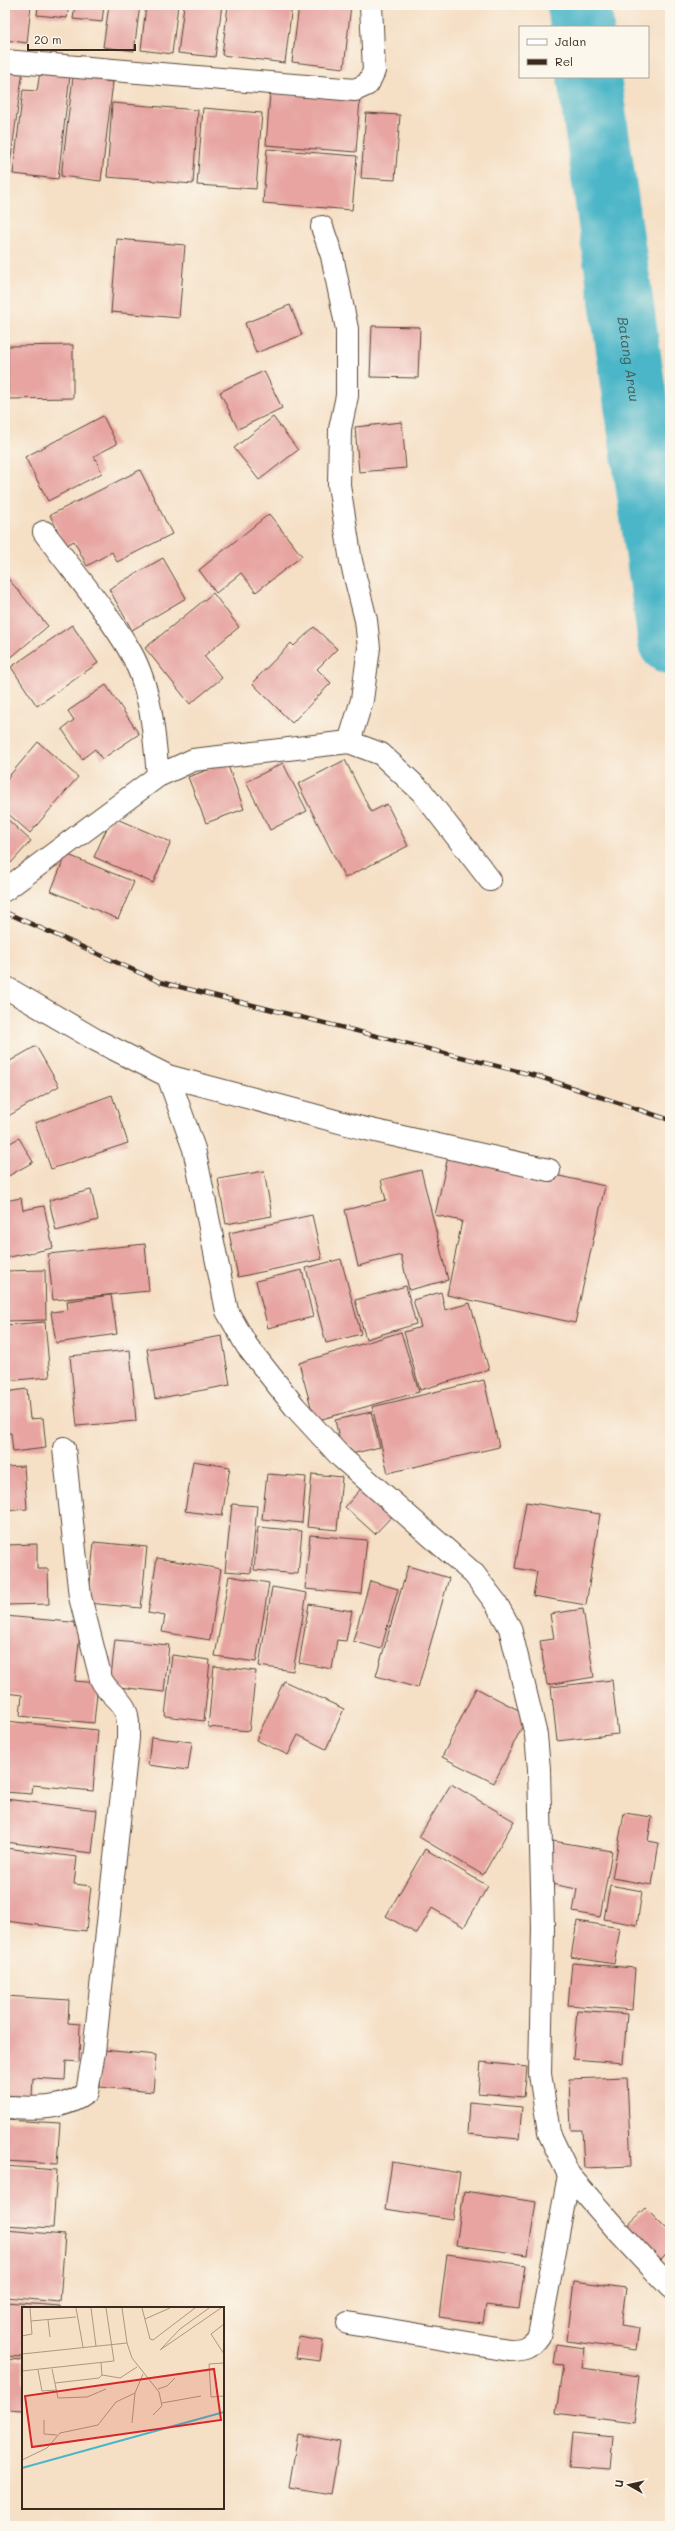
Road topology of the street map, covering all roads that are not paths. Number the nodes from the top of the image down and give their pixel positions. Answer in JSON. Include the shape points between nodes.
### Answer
{"nodes":[{"id":1,"x":371,"y":5,"type":"edge"},
{"id":2,"x":5,"y":61,"type":"edge"},
{"id":3,"x":322,"y":227,"type":"dead end"},
{"id":4,"x":44,"y":532,"type":"dead end"},
{"id":5,"x":349,"y":742,"type":"junction"},
{"id":6,"x":158,"y":776,"type":"junction"},
{"id":7,"x":490,"y":880,"type":"dead end"},
{"id":8,"x":5,"y":890,"type":"edge"},
{"id":9,"x":5,"y":987,"type":"edge"},
{"id":10,"x":168,"y":1076,"type":"junction"},
{"id":11,"x":549,"y":1170,"type":"dead end"},
{"id":12,"x":64,"y":1448,"type":"dead end"},
{"id":13,"x":5,"y":2107,"type":"edge"},
{"id":14,"x":570,"y":2175,"type":"junction"},
{"id":15,"x":670,"y":2287,"type":"edge"},
{"id":16,"x":348,"y":2323,"type":"dead end"}],
"edges":[{"from":1,"to":2,"type":"street","via":[[374,71],[368,84],[355,90]]},
{"from":3,"to":5,"type":"street","via":[[332,256],[347,329],[347,396],[340,429],[339,485],[351,561],[366,620],[369,648],[362,700]]},
{"from":4,"to":6,"type":"street","via":[[128,646],[147,696],[153,721]]},
{"from":5,"to":6,"type":"street","via":[[193,760]]},
{"from":5,"to":7,"type":"street","via":[[381,754],[422,792]]},
{"from":6,"to":8,"type":"street"},
{"from":9,"to":10,"type":"street","via":[[96,1040]]},
{"from":10,"to":11,"type":"street","via":[[362,1128]]},
{"from":10,"to":14,"type":"street","via":[[194,1149],[227,1311],[247,1346],[296,1407],[341,1457],[474,1574],[496,1603],[510,1628],[536,1735],[539,1769],[543,1928],[540,2074],[549,2133]]},
{"from":12,"to":13,"type":"street","via":[[80,1598],[101,1678],[124,1708],[128,1721],[128,1738],[94,2052],[87,2092],[76,2101],[62,2106]]},
{"from":14,"to":15,"type":"street"},
{"from":14,"to":16,"type":"street","via":[[539,2336],[533,2346],[521,2350],[508,2350]]}]}
